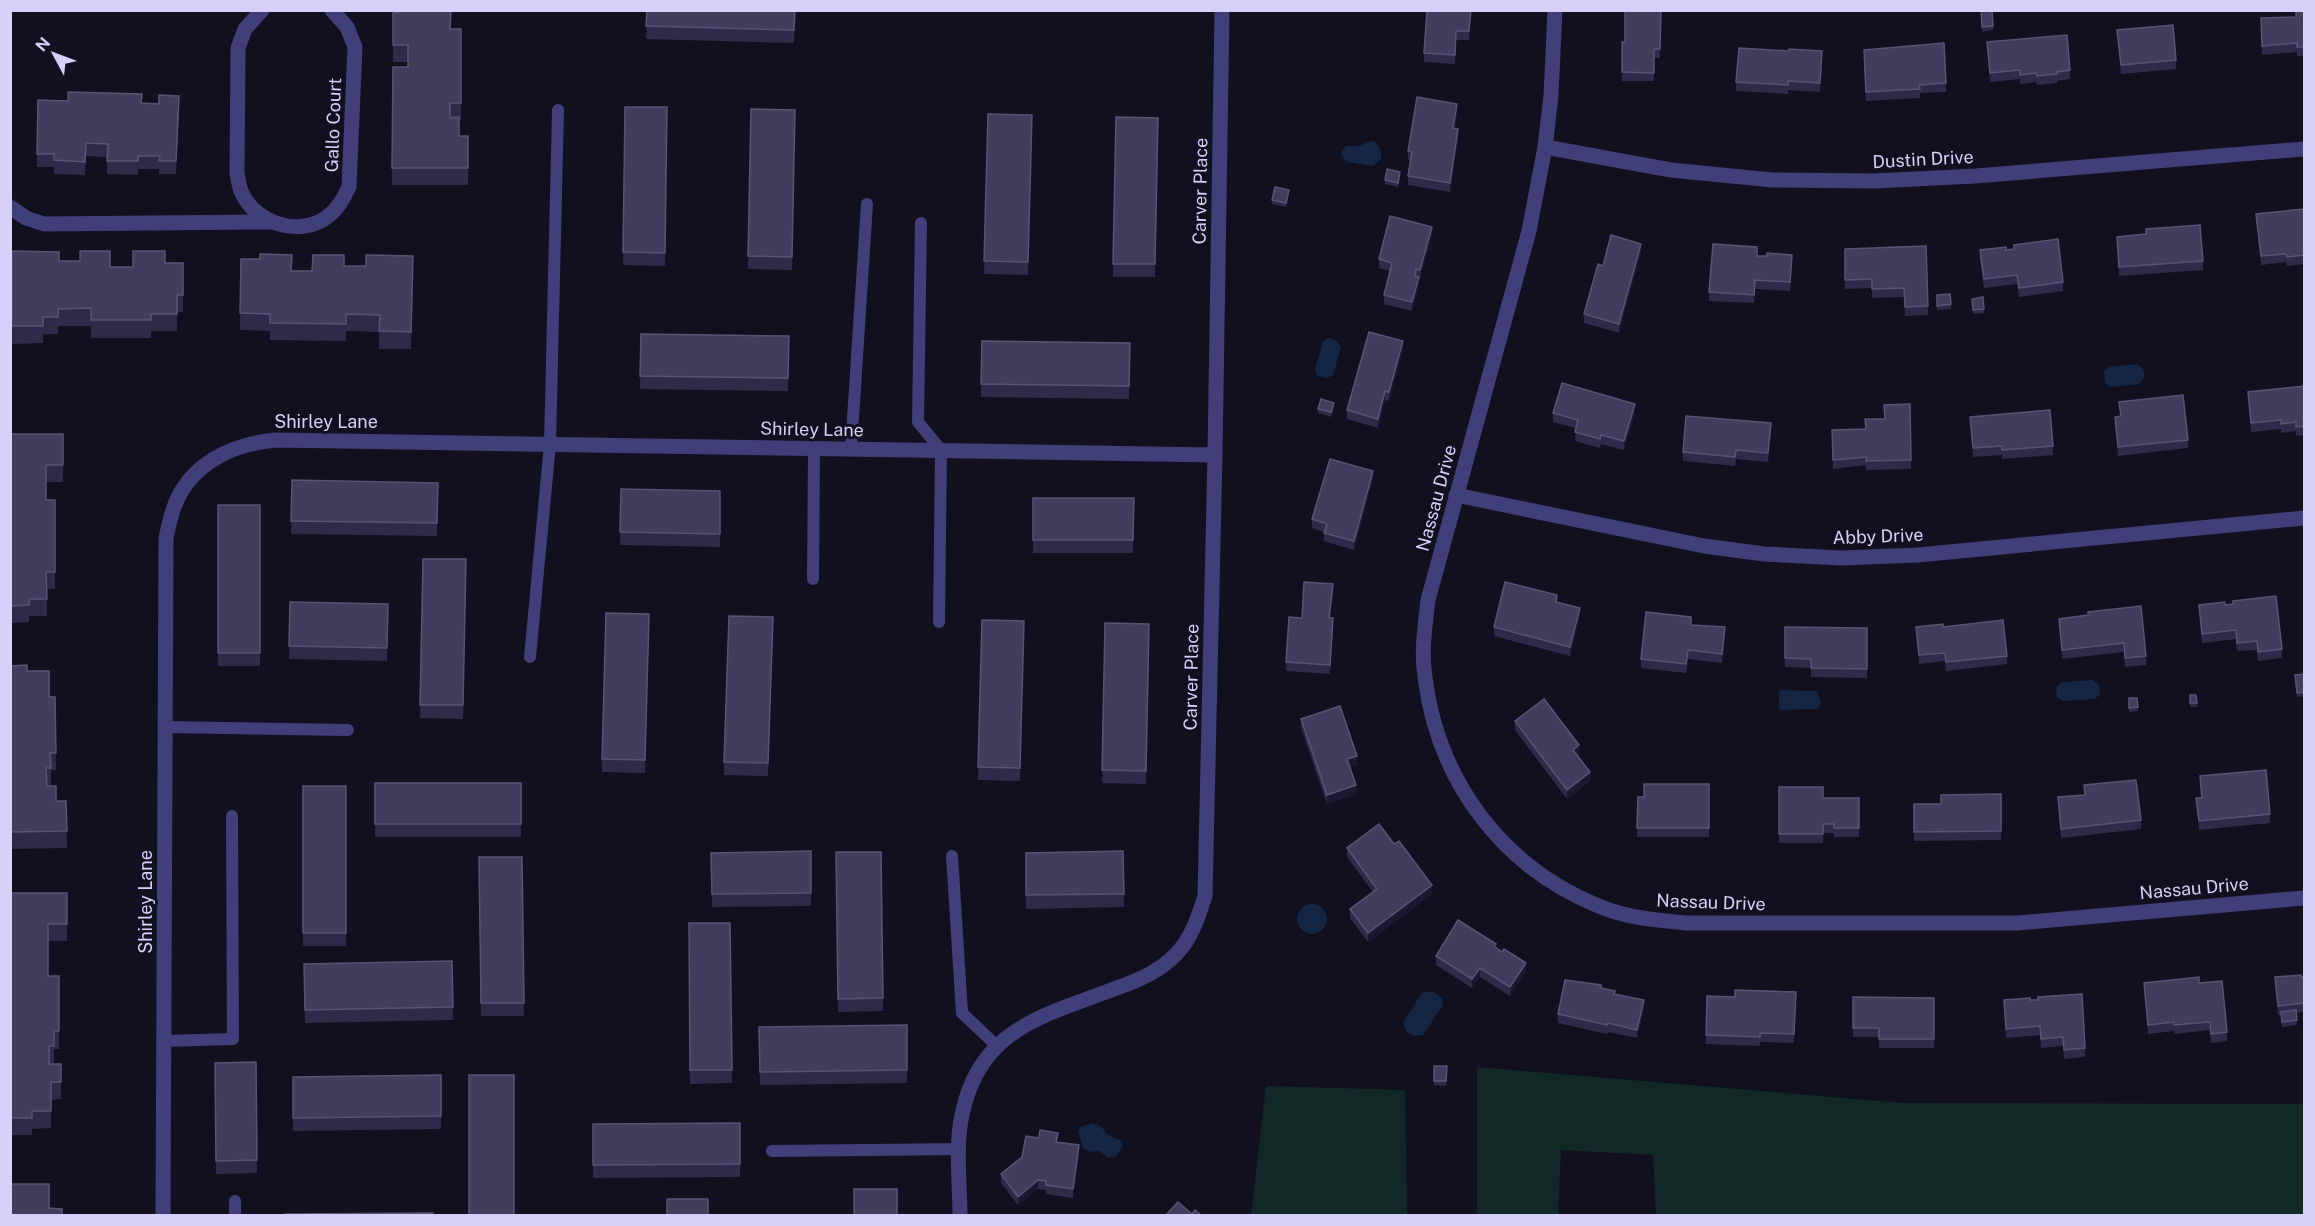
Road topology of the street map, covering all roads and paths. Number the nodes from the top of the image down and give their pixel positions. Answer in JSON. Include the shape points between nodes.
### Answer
{"nodes":[{"id":1,"x":262,"y":10,"type":"edge"},
{"id":2,"x":332,"y":10,"type":"edge"},
{"id":3,"x":1222,"y":10,"type":"edge"},
{"id":4,"x":1556,"y":10,"type":"edge"},
{"id":5,"x":558,"y":110,"type":"dead end"},
{"id":6,"x":1545,"y":147,"type":"junction"},
{"id":7,"x":2304,"y":149,"type":"edge"},
{"id":8,"x":867,"y":204,"type":"dead end"},
{"id":9,"x":10,"y":207,"type":"edge"},
{"id":10,"x":270,"y":222,"type":"junction"},
{"id":11,"x":921,"y":223,"type":"dead end"},
{"id":12,"x":550,"y":444,"type":"junction"},
{"id":13,"x":814,"y":448,"type":"junction"},
{"id":14,"x":851,"y":449,"type":"junction"},
{"id":15,"x":941,"y":450,"type":"junction"},
{"id":16,"x":1215,"y":455,"type":"junction"},
{"id":17,"x":1456,"y":495,"type":"junction"},
{"id":18,"x":2304,"y":518,"type":"edge"},
{"id":19,"x":813,"y":579,"type":"dead end"},
{"id":20,"x":939,"y":622,"type":"dead end"},
{"id":21,"x":530,"y":657,"type":"dead end"},
{"id":22,"x":165,"y":727,"type":"junction"},
{"id":23,"x":348,"y":730,"type":"dead end"},
{"id":24,"x":232,"y":816,"type":"dead end"},
{"id":25,"x":952,"y":856,"type":"dead end"},
{"id":26,"x":2304,"y":898,"type":"edge"},
{"id":27,"x":164,"y":1041,"type":"junction"},
{"id":28,"x":998,"y":1047,"type":"junction"},
{"id":29,"x":960,"y":1149,"type":"junction"},
{"id":30,"x":772,"y":1151,"type":"dead end"},
{"id":31,"x":235,"y":1201,"type":"dead end"},
{"id":32,"x":163,"y":1215,"type":"edge"},
{"id":33,"x":235,"y":1215,"type":"edge"},
{"id":34,"x":960,"y":1215,"type":"edge"}],
"edges":[{"from":1,"to":10,"type":"street","via":[[245,29],[238,48],[237,173],[241,191],[252,208]]},
{"from":2,"to":10,"type":"street","name":"Gallo Court","via":[[347,27],[355,47],[349,187],[341,203],[326,218],[308,226]]},
{"from":3,"to":16,"type":"street","name":"Carver Place"},
{"from":4,"to":6,"type":"street","name":"Nassau Drive"},
{"from":5,"to":12,"type":"lane"},
{"from":6,"to":7,"type":"street","name":"Dustin Drive","via":[[1671,170],[1772,180],[1874,181]]},
{"from":6,"to":17,"type":"street","name":"Nassau Drive","via":[[1529,231]]},
{"from":8,"to":14,"type":"lane"},
{"from":9,"to":10,"type":"street","name":"Gallo Court","via":[[44,224]]},
{"from":11,"to":15,"type":"lane","via":[[918,422]]},
{"from":12,"to":13,"type":"street","name":"Shirley Lane"},
{"from":12,"to":21,"type":"lane"},
{"from":12,"to":22,"type":"street","name":"Shirley Lane","via":[[276,440],[251,442],[224,452],[202,467],[173,508],[166,538]]},
{"from":13,"to":14,"type":"street","name":"Shirley Lane"},
{"from":13,"to":19,"type":"lane"},
{"from":14,"to":15,"type":"street","name":"Shirley Lane"},
{"from":15,"to":16,"type":"street","name":"Shirley Lane"},
{"from":15,"to":20,"type":"lane"},
{"from":16,"to":28,"type":"street","name":"Carver Place","via":[[1205,896],[1196,924],[1182,947],[1161,968],[1140,980],[1031,1020]]},
{"from":17,"to":18,"type":"street","name":"Abby Drive","via":[[1704,546],[1841,558],[1918,555]]},
{"from":17,"to":26,"type":"street","name":"Nassau Drive","via":[[1428,600],[1424,633],[1424,676],[1432,722],[1467,800],[1493,834],[1524,863],[1559,887],[1602,908],[1643,919],[1686,923],[2017,923]]},
{"from":22,"to":23,"type":"lane"},
{"from":22,"to":27,"type":"street","name":"Shirley Lane"},
{"from":24,"to":27,"type":"lane","via":[[233,1039]]},
{"from":25,"to":28,"type":"lane","via":[[962,1013]]},
{"from":27,"to":32,"type":"street","name":"Shirley Lane"},
{"from":28,"to":29,"type":"street","name":"Carver Place","via":[[985,1060],[971,1085],[962,1115]]},
{"from":29,"to":30,"type":"lane"},
{"from":29,"to":34,"type":"street","name":"Carver Place"},
{"from":31,"to":33,"type":"lane"}]}
